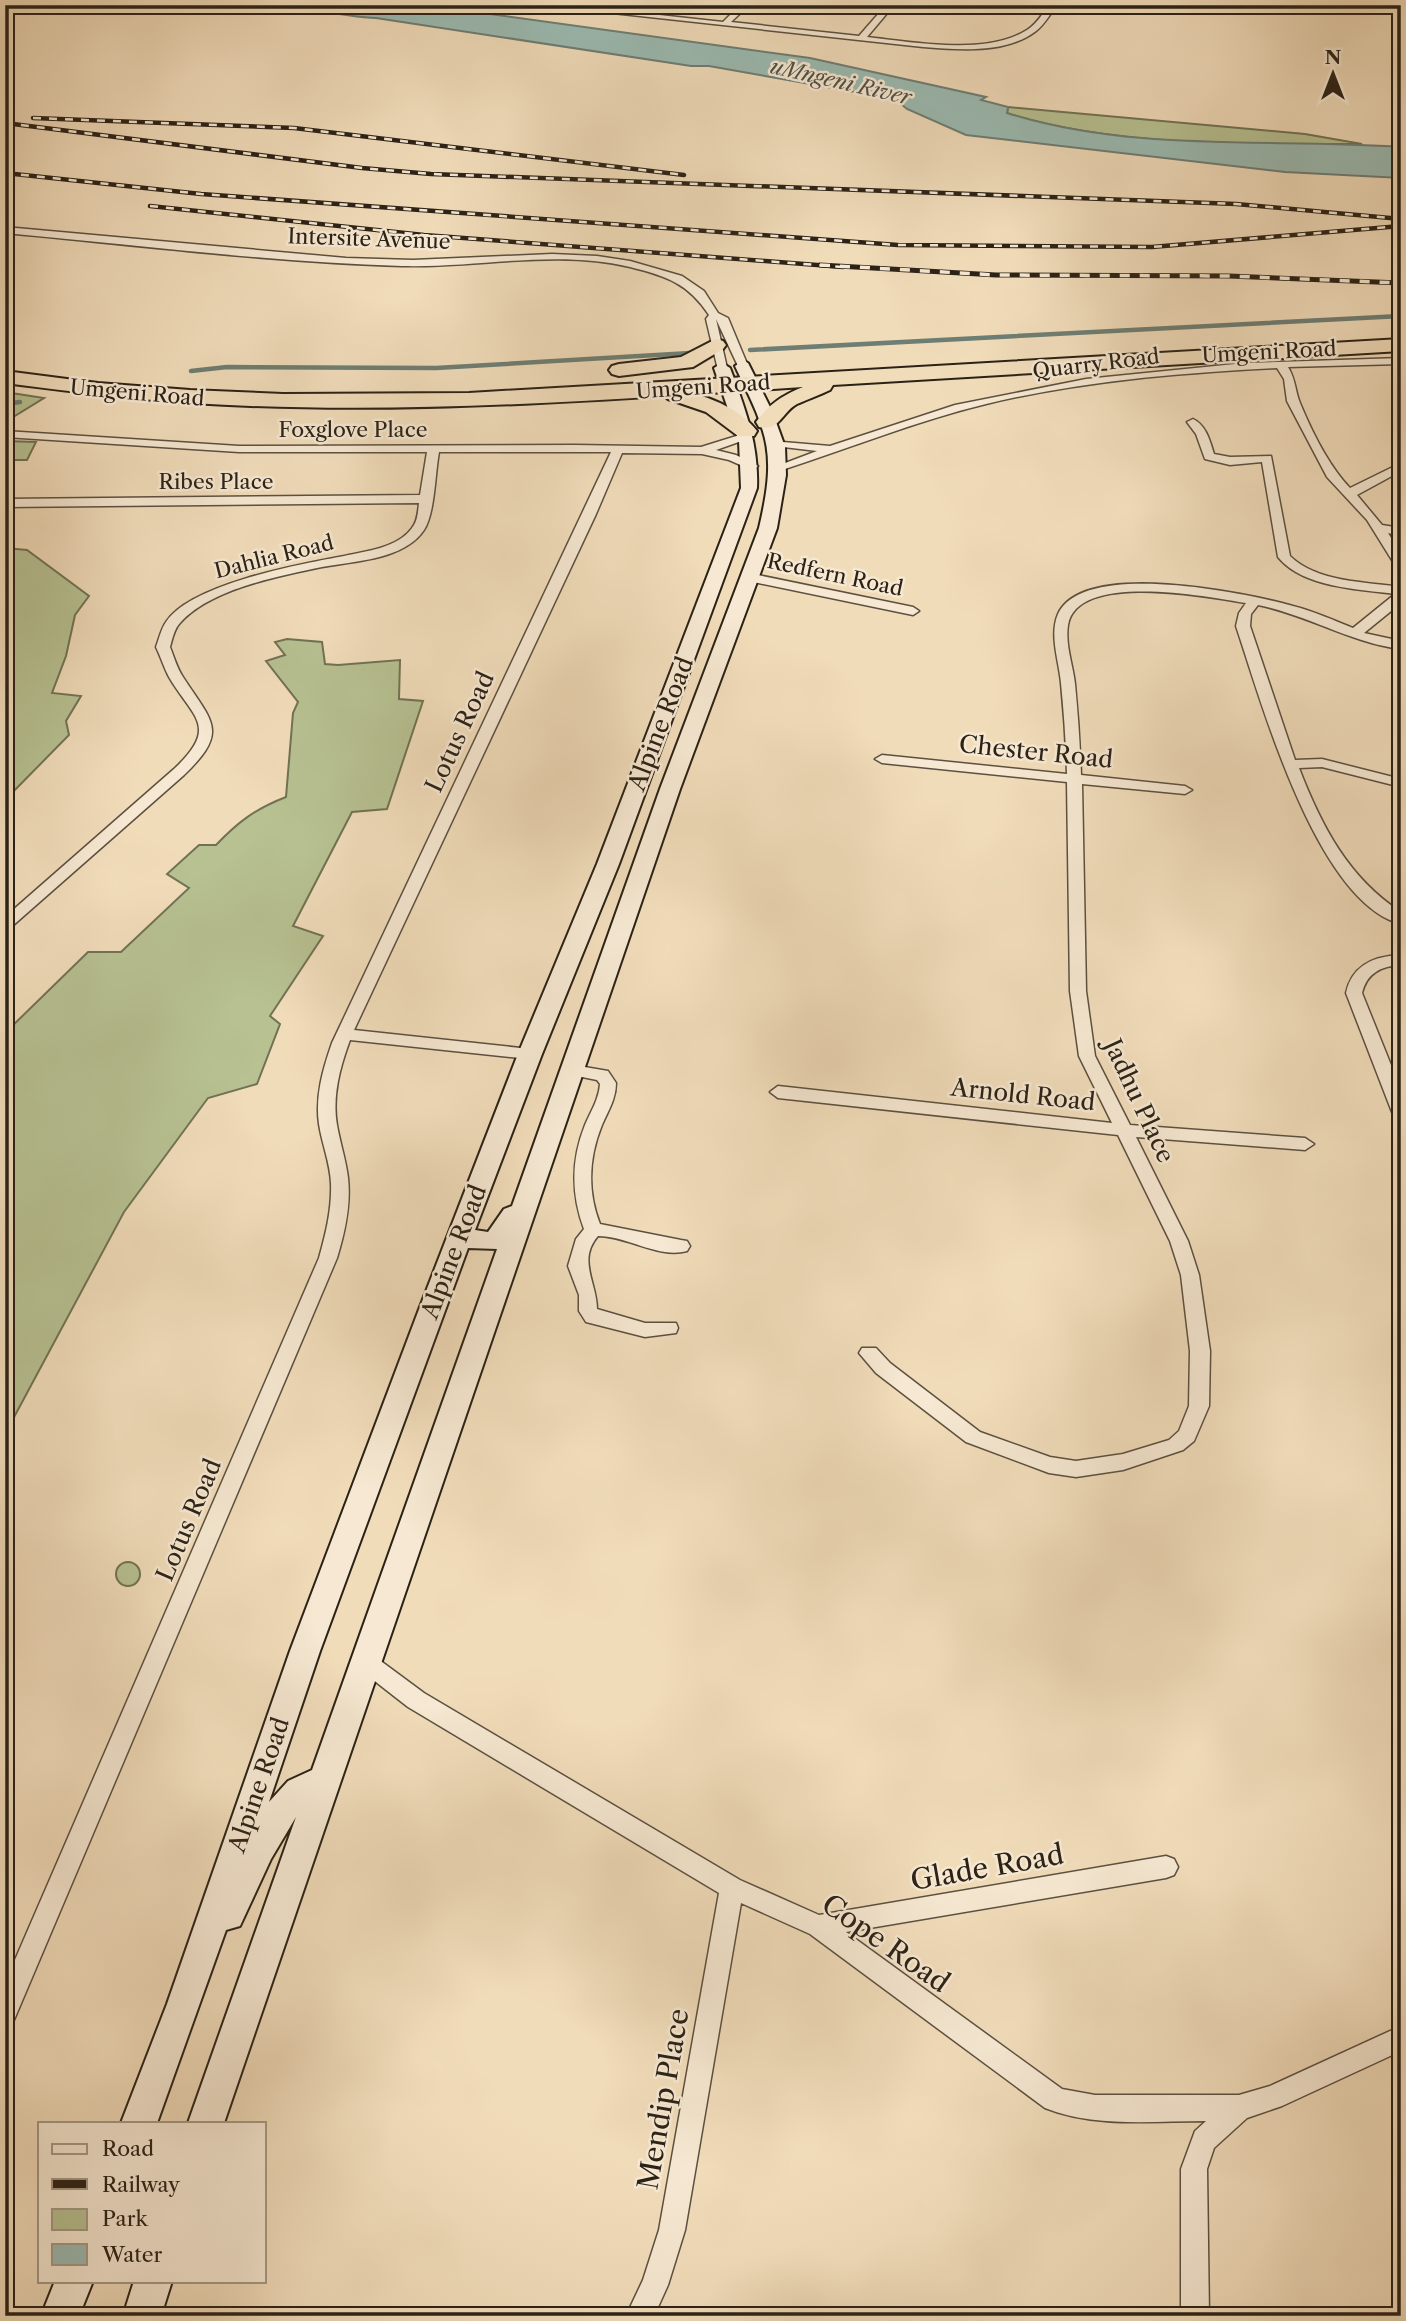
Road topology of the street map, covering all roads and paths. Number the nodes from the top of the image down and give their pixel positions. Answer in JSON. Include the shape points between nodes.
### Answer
{"nodes":[{"id":1,"x":543,"y":5,"type":"edge"},
{"id":2,"x":745,"y":5,"type":"edge"},
{"id":3,"x":890,"y":5,"type":"edge"},
{"id":4,"x":1053,"y":5,"type":"edge"},
{"id":5,"x":1378,"y":5,"type":"edge"},
{"id":6,"x":596,"y":8,"type":"edge"},
{"id":7,"x":1401,"y":8,"type":"edge"},
{"id":8,"x":725,"y":24,"type":"junction"},
{"id":9,"x":861,"y":38,"type":"junction"},
{"id":10,"x":5,"y":230,"type":"edge"},
{"id":11,"x":714,"y":315,"type":"junction"},
{"id":12,"x":1401,"y":332,"type":"edge"},
{"id":13,"x":716,"y":345,"type":"junction"},
{"id":14,"x":1401,"y":345,"type":"edge"},
{"id":15,"x":5,"y":361,"type":"edge"},
{"id":16,"x":1401,"y":361,"type":"edge"},
{"id":17,"x":1282,"y":365,"type":"junction"},
{"id":18,"x":736,"y":376,"type":"junction"},
{"id":19,"x":863,"y":376,"type":"junction"},
{"id":20,"x":5,"y":377,"type":"edge"},
{"id":21,"x":457,"y":385,"type":"junction"},
{"id":22,"x":631,"y":391,"type":"junction"},
{"id":23,"x":1193,"y":422,"type":"dead end"},
{"id":24,"x":5,"y":434,"type":"edge"},
{"id":25,"x":762,"y":440,"type":"junction"},
{"id":26,"x":846,"y":444,"type":"junction"},
{"id":27,"x":618,"y":449,"type":"junction"},
{"id":28,"x":433,"y":450,"type":"junction"},
{"id":29,"x":702,"y":451,"type":"junction"},
{"id":30,"x":752,"y":466,"type":"junction"},
{"id":31,"x":1401,"y":466,"type":"edge"},
{"id":32,"x":1349,"y":494,"type":"junction"},
{"id":33,"x":426,"y":499,"type":"junction"},
{"id":34,"x":5,"y":503,"type":"edge"},
{"id":35,"x":1379,"y":528,"type":"junction"},
{"id":36,"x":1401,"y":532,"type":"edge"},
{"id":37,"x":1401,"y":565,"type":"edge"},
{"id":38,"x":748,"y":577,"type":"junction"},
{"id":39,"x":1401,"y":594,"type":"edge"},
{"id":40,"x":1255,"y":601,"type":"junction"},
{"id":41,"x":913,"y":611,"type":"dead end"},
{"id":42,"x":1354,"y":634,"type":"junction"},
{"id":43,"x":1401,"y":645,"type":"edge"},
{"id":44,"x":882,"y":759,"type":"dead end"},
{"id":45,"x":1291,"y":764,"type":"junction"},
{"id":46,"x":1073,"y":780,"type":"junction"},
{"id":47,"x":1401,"y":783,"type":"edge"},
{"id":48,"x":670,"y":789,"type":"junction"},
{"id":49,"x":1185,"y":790,"type":"dead end"},
{"id":50,"x":626,"y":815,"type":"junction"},
{"id":51,"x":1401,"y":919,"type":"edge"},
{"id":52,"x":5,"y":925,"type":"edge"},
{"id":53,"x":1401,"y":960,"type":"edge"},
{"id":54,"x":344,"y":1034,"type":"junction"},
{"id":55,"x":530,"y":1055,"type":"junction"},
{"id":56,"x":573,"y":1070,"type":"junction"},
{"id":57,"x":778,"y":1093,"type":"dead end"},
{"id":58,"x":1401,"y":1112,"type":"edge"},
{"id":59,"x":1124,"y":1130,"type":"junction"},
{"id":60,"x":1305,"y":1144,"type":"dead end"},
{"id":61,"x":533,"y":1181,"type":"junction"},
{"id":62,"x":593,"y":1230,"type":"junction"},
{"id":63,"x":459,"y":1238,"type":"junction"},
{"id":64,"x":681,"y":1247,"type":"dead end"},
{"id":65,"x":669,"y":1328,"type":"dead end"},
{"id":66,"x":869,"y":1353,"type":"dead end"},
{"id":67,"x":366,"y":1662,"type":"junction"},
{"id":68,"x":324,"y":1782,"type":"junction"},
{"id":69,"x":1166,"y":1867,"type":"dead end"},
{"id":70,"x":732,"y":1888,"type":"junction"},
{"id":71,"x":818,"y":1926,"type":"junction"},
{"id":72,"x":184,"y":2004,"type":"junction"},
{"id":73,"x":5,"y":2012,"type":"edge"},
{"id":74,"x":1401,"y":2038,"type":"edge"},
{"id":75,"x":1240,"y":2108,"type":"junction"},
{"id":76,"x":139,"y":2122,"type":"edge"},
{"id":77,"x":206,"y":2122,"type":"edge"},
{"id":78,"x":74,"y":2282,"type":"edge"},
{"id":79,"x":153,"y":2282,"type":"edge"},
{"id":80,"x":60,"y":2316,"type":"edge"},
{"id":81,"x":142,"y":2316,"type":"edge"},
{"id":82,"x":639,"y":2316,"type":"edge"},
{"id":83,"x":1195,"y":2316,"type":"edge"}],
"edges":[{"from":1,"to":6,"type":"street"},
{"from":2,"to":8,"type":"street"},
{"from":3,"to":9,"type":"street"},
{"from":4,"to":9,"type":"street","via":[[1032,31],[995,43],[944,46]]},
{"from":5,"to":7,"type":"main road"},
{"from":6,"to":8,"type":"street"},
{"from":8,"to":9,"type":"street"},
{"from":10,"to":11,"type":"street","name":"Intersite Avenue","via":[[338,261],[552,257],[611,261],[684,282],[700,293]]},
{"from":11,"to":13,"type":"street"},
{"from":11,"to":18,"type":"street","name":"Intersite Avenue","via":[[723,318]]},
{"from":12,"to":18,"type":"highway","name":"Umgeni Road","via":[[1228,338]]},
{"from":13,"to":18,"type":"street"},
{"from":13,"to":21,"type":"highway","via":[[686,363]]},
{"from":14,"to":19,"type":"highway","name":"Umgeni Road"},
{"from":15,"to":21,"type":"highway","name":"Umgeni Road","via":[[110,376],[216,384]]},
{"from":16,"to":17,"type":"street","name":"Quarry Road"},
{"from":17,"to":26,"type":"street","name":"Quarry Road","via":[[1042,389],[947,412]]},
{"from":17,"to":32,"type":"street","via":[[1290,379],[1293,401],[1326,467]]},
{"from":18,"to":19,"type":"highway","name":"Umgeni Road"},
{"from":18,"to":21,"type":"highway","name":"Umgeni Road"},
{"from":18,"to":22,"type":"highway","name":"Umgeni Road"},
{"from":18,"to":25,"type":"main road","name":"Alpine Road"},
{"from":19,"to":25,"type":"highway","via":[[796,395]]},
{"from":20,"to":22,"type":"highway","name":"Umgeni Road","via":[[122,393],[256,401],[416,402]]},
{"from":22,"to":25,"type":"highway","via":[[708,404]]},
{"from":23,"to":39,"type":"street","via":[[1213,459],[1267,458],[1284,557],[1290,565]]},
{"from":24,"to":28,"type":"street","name":"Foxglove Place","via":[[217,449]]},
{"from":25,"to":26,"type":"street","name":"Quarry Road"},
{"from":25,"to":26,"type":"street","name":"Quarry Road","via":[[821,449]]},
{"from":25,"to":29,"type":"street","name":"Foxglove Place"},
{"from":25,"to":30,"type":"main road","name":"Alpine Road"},
{"from":25,"to":38,"type":"main road","name":"Alpine Road","via":[[768,527]]},
{"from":27,"to":28,"type":"street","name":"Foxglove Place"},
{"from":27,"to":29,"type":"street","name":"Foxglove Place"},
{"from":27,"to":54,"type":"street","name":"Lotus Road"},
{"from":28,"to":33,"type":"street","name":"Dahlia Road"},
{"from":29,"to":30,"type":"street","name":"Foxglove Place"},
{"from":30,"to":50,"type":"main road","name":"Alpine Road","via":[[739,519]]},
{"from":31,"to":32,"type":"street"},
{"from":32,"to":35,"type":"street"},
{"from":33,"to":34,"type":"street","name":"Ribes Place"},
{"from":33,"to":52,"type":"street","name":"Dahlia Road","via":[[420,527],[403,543],[223,589],[175,619],[163,639],[164,659],[202,712],[204,742],[169,779]]},
{"from":35,"to":36,"type":"street"},
{"from":35,"to":37,"type":"street"},
{"from":38,"to":41,"type":"street","name":"Redfern Road"},
{"from":38,"to":48,"type":"main road","name":"Alpine Road"},
{"from":39,"to":42,"type":"street"},
{"from":40,"to":42,"type":"street","name":"Jadhu Place"},
{"from":40,"to":45,"type":"street","via":[[1245,612],[1243,626]]},
{"from":40,"to":46,"type":"street","name":"Jadhu Place","via":[[1121,588],[1091,593],[1070,607],[1061,635]]},
{"from":42,"to":43,"type":"street","name":"Jadhu Place"},
{"from":44,"to":46,"type":"street","name":"Chester Road"},
{"from":45,"to":47,"type":"street","via":[[1322,763]]},
{"from":45,"to":51,"type":"street","via":[[1322,834],[1350,880],[1379,908]]},
{"from":46,"to":49,"type":"street","name":"Chester Road"},
{"from":46,"to":59,"type":"street","name":"Jadhu Place","via":[[1082,1031],[1087,1056]]},
{"from":48,"to":50,"type":"main road","via":[[650,789]]},
{"from":48,"to":56,"type":"main road","name":"Alpine Road"},
{"from":50,"to":55,"type":"main road","name":"Alpine Road"},
{"from":53,"to":58,"type":"street","via":[[1369,967],[1357,980],[1354,993]]},
{"from":54,"to":55,"type":"street"},
{"from":54,"to":73,"type":"street","name":"Lotus Road","via":[[329,1074],[327,1097],[341,1204],[328,1258]]},
{"from":55,"to":63,"type":"main road","name":"Alpine Road"},
{"from":56,"to":61,"type":"main road","name":"Alpine Road"},
{"from":56,"to":62,"type":"street","via":[[602,1074],[608,1083],[581,1176]]},
{"from":57,"to":59,"type":"street","name":"Arnold Road"},
{"from":59,"to":60,"type":"street","name":"Arnold Road"},
{"from":59,"to":66,"type":"street","name":"Jadhu Place","via":[[1179,1241],[1190,1275],[1200,1351],[1199,1406],[1187,1436],[1176,1446],[1123,1462],[1076,1469],[1049,1465],[973,1437]]},
{"from":61,"to":63,"type":"main road","via":[[501,1235],[483,1242]]},
{"from":61,"to":67,"type":"main road","name":"Alpine Road"},
{"from":62,"to":64,"type":"street","via":[[613,1229]]},
{"from":62,"to":65,"type":"street","via":[[585,1239],[577,1266],[588,1295],[588,1311],[600,1319],[645,1330]]},
{"from":63,"to":72,"type":"main road","name":"Alpine Road","via":[[305,1651]]},
{"from":67,"to":68,"type":"main road","name":"Alpine Road"},
{"from":67,"to":70,"type":"street","name":"Cope Road","via":[[416,1700]]},
{"from":68,"to":72,"type":"main road","via":[[300,1790],[281,1811]]},
{"from":68,"to":77,"type":"main road","name":"Alpine Road"},
{"from":69,"to":71,"type":"street","name":"Glade Road"},
{"from":70,"to":71,"type":"street","name":"Cope Road"},
{"from":70,"to":82,"type":"street","name":"Mendip Place","via":[[671,2230],[655,2286]]},
{"from":71,"to":75,"type":"street","name":"Cope Road","via":[[1054,2099],[1095,2108]]},
{"from":72,"to":76,"type":"main road","name":"Alpine Road"},
{"from":74,"to":75,"type":"street","name":"Cope Road"},
{"from":75,"to":83,"type":"street","via":[[1204,2140],[1194,2169]]},
{"from":78,"to":80,"type":"main road"},
{"from":79,"to":81,"type":"main road"}]}
